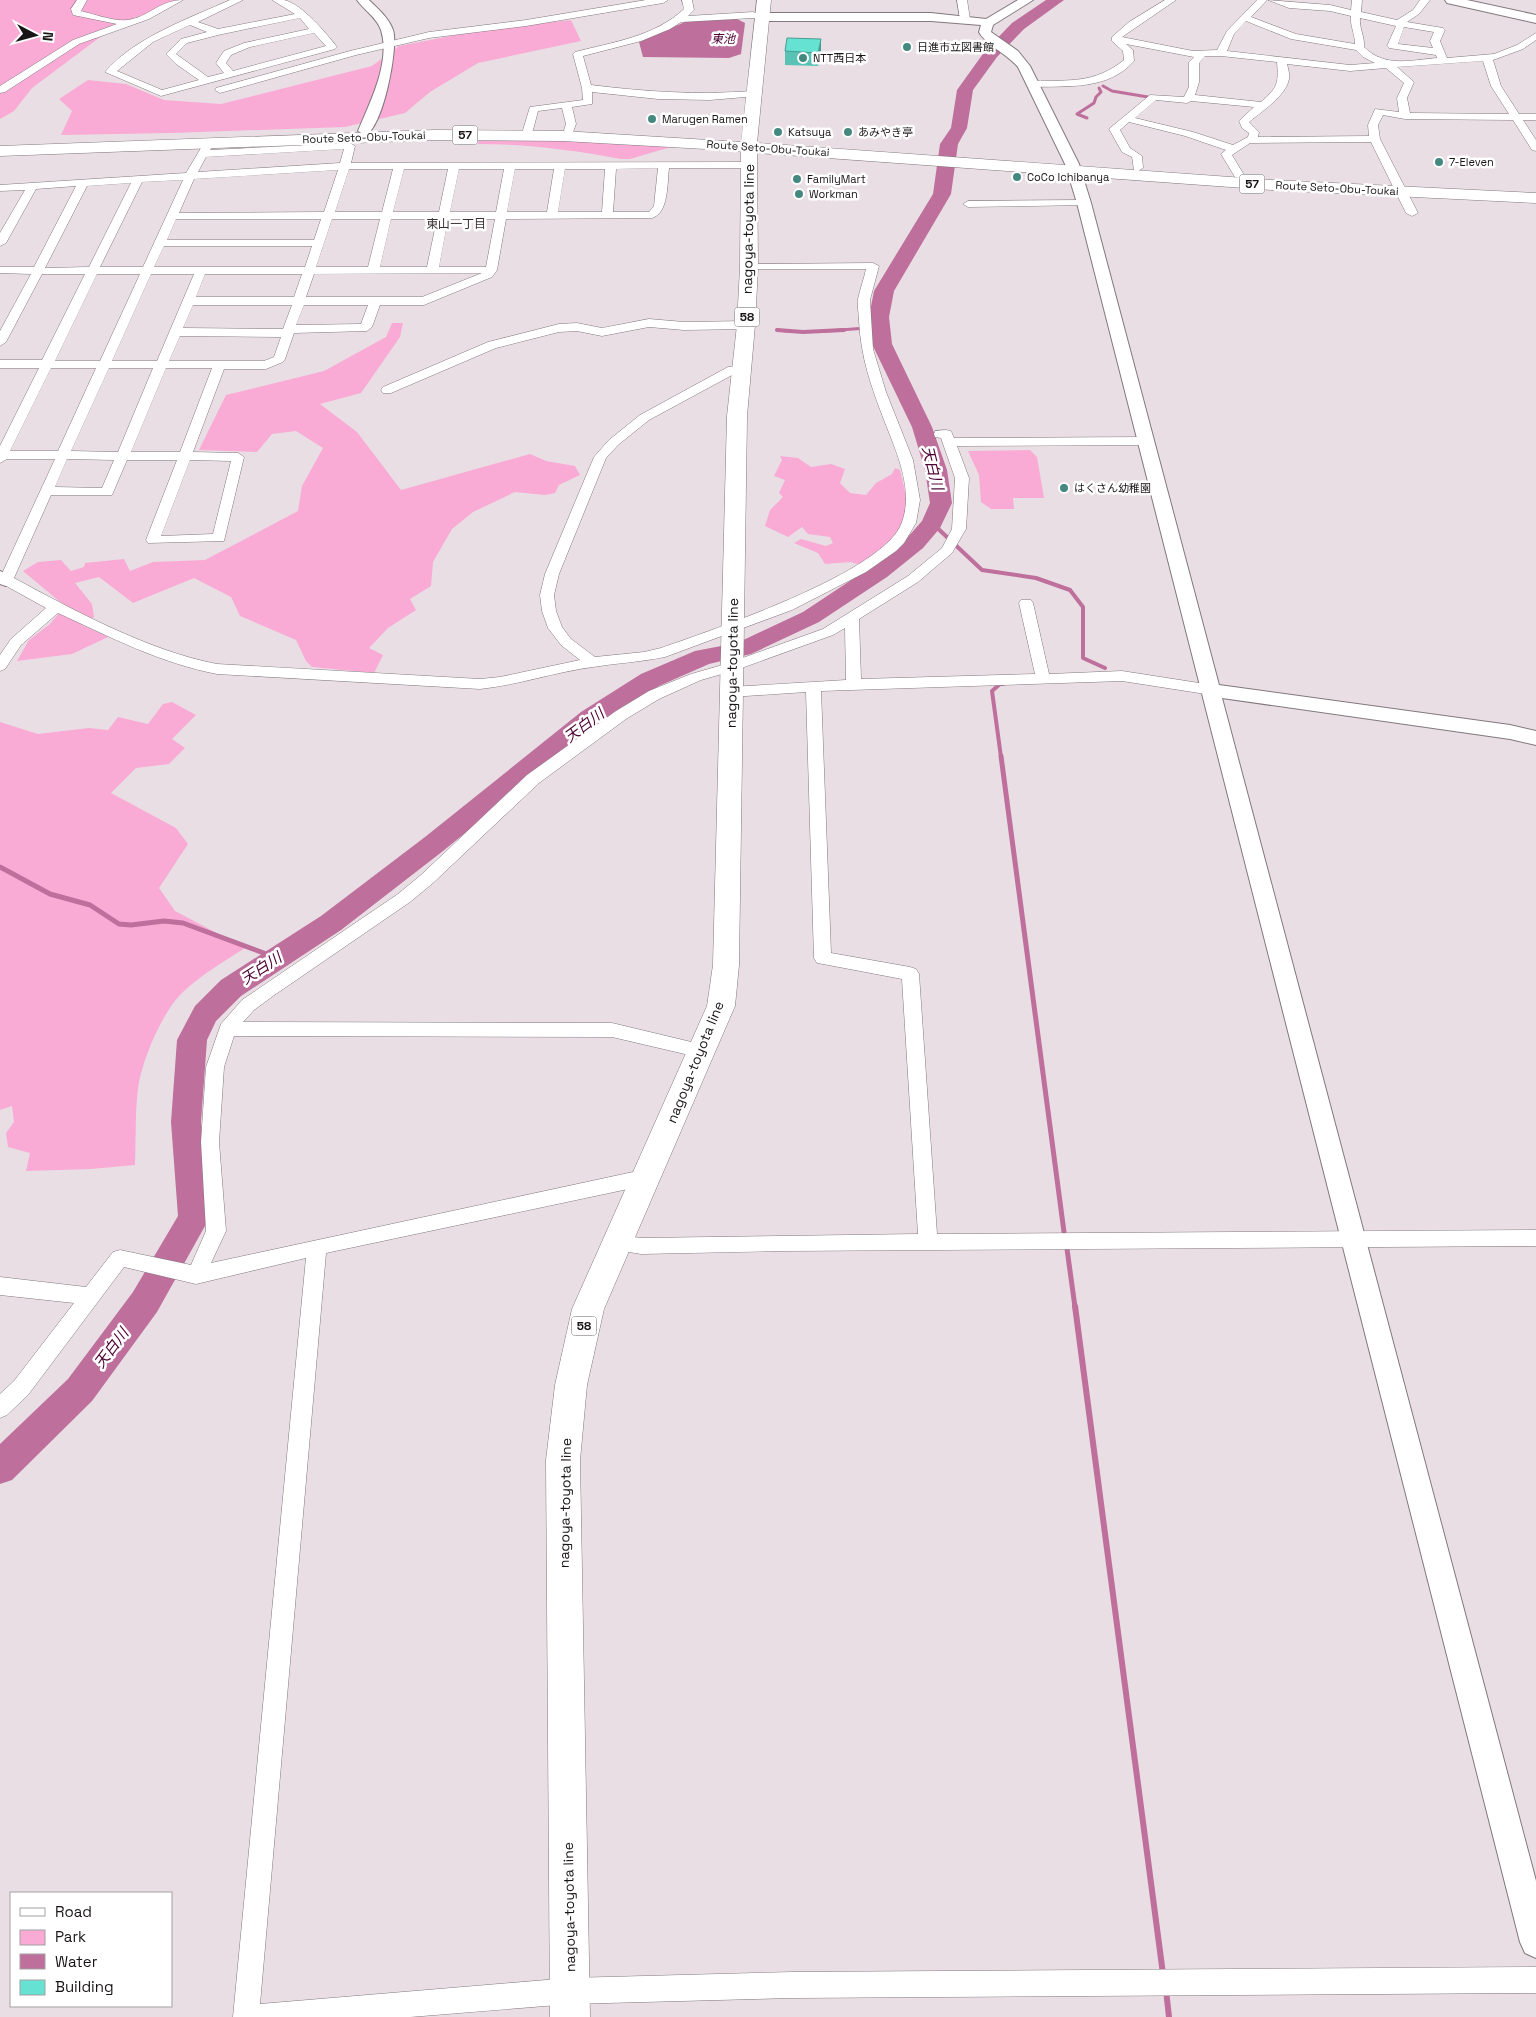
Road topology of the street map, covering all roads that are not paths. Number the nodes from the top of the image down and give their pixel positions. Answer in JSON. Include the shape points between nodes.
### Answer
{"nodes":[{"id":1,"x":82,"y":0,"type":"edge"},
{"id":2,"x":178,"y":0,"type":"edge"},
{"id":3,"x":238,"y":0,"type":"edge"},
{"id":4,"x":277,"y":0,"type":"edge"},
{"id":5,"x":363,"y":0,"type":"edge"},
{"id":6,"x":663,"y":0,"type":"edge"},
{"id":7,"x":687,"y":0,"type":"edge"},
{"id":8,"x":962,"y":0,"type":"edge"},
{"id":9,"x":1027,"y":0,"type":"edge"},
{"id":10,"x":1171,"y":0,"type":"edge"},
{"id":11,"x":1262,"y":0,"type":"edge"},
{"id":12,"x":1273,"y":0,"type":"edge"},
{"id":13,"x":1357,"y":0,"type":"edge"},
{"id":14,"x":1425,"y":0,"type":"edge"},
{"id":15,"x":1451,"y":0,"type":"edge"},
{"id":16,"x":763,"y":9,"type":"edge"},
{"id":17,"x":1357,"y":14,"type":"junction"},
{"id":18,"x":303,"y":15,"type":"junction"},
{"id":19,"x":1246,"y":18,"type":"junction"},
{"id":20,"x":965,"y":19,"type":"junction"},
{"id":21,"x":1536,"y":19,"type":"edge"},
{"id":22,"x":680,"y":20,"type":"junction"},
{"id":23,"x":188,"y":21,"type":"junction"},
{"id":24,"x":126,"y":23,"type":"junction"},
{"id":25,"x":1400,"y":23,"type":"junction"},
{"id":26,"x":316,"y":30,"type":"junction"},
{"id":27,"x":988,"y":30,"type":"junction"},
{"id":28,"x":216,"y":32,"type":"junction"},
{"id":29,"x":1536,"y":36,"type":"edge"},
{"id":30,"x":1115,"y":39,"type":"junction"},
{"id":31,"x":388,"y":44,"type":"junction"},
{"id":32,"x":332,"y":46,"type":"junction"},
{"id":33,"x":1359,"y":48,"type":"junction"},
{"id":34,"x":1291,"y":52,"type":"junction"},
{"id":35,"x":353,"y":53,"type":"junction"},
{"id":36,"x":1221,"y":53,"type":"junction"},
{"id":37,"x":1200,"y":55,"type":"junction"},
{"id":38,"x":1440,"y":57,"type":"junction"},
{"id":39,"x":1486,"y":58,"type":"junction"},
{"id":40,"x":1389,"y":66,"type":"junction"},
{"id":41,"x":1438,"y":72,"type":"dead end"},
{"id":42,"x":230,"y":74,"type":"junction"},
{"id":43,"x":207,"y":80,"type":"junction"},
{"id":44,"x":1033,"y":84,"type":"junction"},
{"id":45,"x":588,"y":88,"type":"junction"},
{"id":46,"x":1,"y":90,"type":"dead end"},
{"id":47,"x":220,"y":90,"type":"dead end"},
{"id":48,"x":754,"y":94,"type":"junction"},
{"id":49,"x":1190,"y":98,"type":"junction"},
{"id":50,"x":1265,"y":105,"type":"junction"},
{"id":51,"x":566,"y":106,"type":"junction"},
{"id":52,"x":1405,"y":116,"type":"junction"},
{"id":53,"x":1516,"y":117,"type":"junction"},
{"id":54,"x":1536,"y":117,"type":"edge"},
{"id":55,"x":1128,"y":119,"type":"junction"},
{"id":56,"x":528,"y":130,"type":"junction"},
{"id":57,"x":569,"y":130,"type":"junction"},
{"id":58,"x":365,"y":131,"type":"junction"},
{"id":59,"x":1375,"y":139,"type":"junction"},
{"id":60,"x":1252,"y":140,"type":"junction"},
{"id":61,"x":0,"y":145,"type":"edge"},
{"id":62,"x":1536,"y":148,"type":"edge"},
{"id":63,"x":206,"y":149,"type":"junction"},
{"id":64,"x":1234,"y":149,"type":"junction"},
{"id":65,"x":0,"y":151,"type":"edge"},
{"id":66,"x":749,"y":151,"type":"junction"},
{"id":67,"x":560,"y":165,"type":"junction"},
{"id":68,"x":611,"y":165,"type":"junction"},
{"id":69,"x":664,"y":165,"type":"junction"},
{"id":70,"x":345,"y":166,"type":"junction"},
{"id":71,"x":399,"y":166,"type":"junction"},
{"id":72,"x":454,"y":166,"type":"junction"},
{"id":73,"x":510,"y":166,"type":"junction"},
{"id":74,"x":1073,"y":167,"type":"junction"},
{"id":75,"x":1138,"y":168,"type":"junction"},
{"id":76,"x":190,"y":176,"type":"junction"},
{"id":77,"x":1239,"y":176,"type":"junction"},
{"id":78,"x":138,"y":179,"type":"junction"},
{"id":79,"x":83,"y":183,"type":"junction"},
{"id":80,"x":32,"y":186,"type":"junction"},
{"id":81,"x":0,"y":188,"type":"edge"},
{"id":82,"x":1399,"y":188,"type":"junction"},
{"id":83,"x":1536,"y":190,"type":"edge"},
{"id":84,"x":1536,"y":198,"type":"edge"},
{"id":85,"x":1084,"y":202,"type":"junction"},
{"id":86,"x":968,"y":204,"type":"dead end"},
{"id":87,"x":1412,"y":213,"type":"dead end"},
{"id":88,"x":607,"y":215,"type":"junction"},
{"id":89,"x":173,"y":216,"type":"junction"},
{"id":90,"x":387,"y":216,"type":"junction"},
{"id":91,"x":443,"y":216,"type":"junction"},
{"id":92,"x":500,"y":216,"type":"junction"},
{"id":93,"x":552,"y":216,"type":"junction"},
{"id":94,"x":328,"y":217,"type":"junction"},
{"id":95,"x":0,"y":243,"type":"edge"},
{"id":96,"x":161,"y":243,"type":"junction"},
{"id":97,"x":319,"y":243,"type":"junction"},
{"id":98,"x":749,"y":267,"type":"junction"},
{"id":99,"x":0,"y":270,"type":"edge"},
{"id":100,"x":38,"y":270,"type":"junction"},
{"id":101,"x":93,"y":270,"type":"junction"},
{"id":102,"x":491,"y":270,"type":"junction"},
{"id":103,"x":147,"y":271,"type":"junction"},
{"id":104,"x":201,"y":271,"type":"junction"},
{"id":105,"x":373,"y":271,"type":"junction"},
{"id":106,"x":432,"y":271,"type":"junction"},
{"id":107,"x":309,"y":272,"type":"junction"},
{"id":108,"x":189,"y":301,"type":"junction"},
{"id":109,"x":298,"y":301,"type":"junction"},
{"id":110,"x":375,"y":301,"type":"junction"},
{"id":111,"x":746,"y":325,"type":"junction"},
{"id":112,"x":289,"y":331,"type":"junction"},
{"id":113,"x":176,"y":332,"type":"junction"},
{"id":114,"x":0,"y":342,"type":"edge"},
{"id":115,"x":0,"y":364,"type":"edge"},
{"id":116,"x":46,"y":364,"type":"junction"},
{"id":117,"x":104,"y":364,"type":"junction"},
{"id":118,"x":161,"y":364,"type":"junction"},
{"id":119,"x":219,"y":365,"type":"junction"},
{"id":120,"x":740,"y":370,"type":"junction"},
{"id":121,"x":387,"y":390,"type":"dead end"},
{"id":122,"x":1147,"y":441,"type":"junction"},
{"id":123,"x":1,"y":456,"type":"edge"},
{"id":124,"x":62,"y":456,"type":"junction"},
{"id":125,"x":124,"y":456,"type":"junction"},
{"id":126,"x":185,"y":456,"type":"junction"},
{"id":127,"x":47,"y":491,"type":"junction"},
{"id":128,"x":3,"y":579,"type":"edge"},
{"id":129,"x":1026,"y":604,"type":"dead end"},
{"id":130,"x":56,"y":607,"type":"junction"},
{"id":131,"x":852,"y":617,"type":"junction"},
{"id":132,"x":732,"y":657,"type":"junction"},
{"id":133,"x":592,"y":662,"type":"junction"},
{"id":134,"x":0,"y":666,"type":"edge"},
{"id":135,"x":1043,"y":678,"type":"junction"},
{"id":136,"x":854,"y":684,"type":"junction"},
{"id":137,"x":813,"y":688,"type":"junction"},
{"id":138,"x":1212,"y":690,"type":"junction"},
{"id":139,"x":1536,"y":738,"type":"edge"},
{"id":140,"x":227,"y":1029,"type":"junction"},
{"id":141,"x":702,"y":1051,"type":"junction"},
{"id":142,"x":647,"y":1177,"type":"junction"},
{"id":143,"x":1536,"y":1238,"type":"edge"},
{"id":144,"x":1353,"y":1240,"type":"junction"},
{"id":145,"x":927,"y":1242,"type":"junction"},
{"id":146,"x":618,"y":1243,"type":"junction"},
{"id":147,"x":317,"y":1247,"type":"junction"},
{"id":148,"x":196,"y":1275,"type":"junction"},
{"id":149,"x":0,"y":1286,"type":"edge"},
{"id":150,"x":92,"y":1296,"type":"junction"},
{"id":151,"x":0,"y":1408,"type":"edge"},
{"id":152,"x":1536,"y":1942,"type":"edge"},
{"id":153,"x":1536,"y":1980,"type":"edge"},
{"id":154,"x":570,"y":2004,"type":"edge"},
{"id":155,"x":246,"y":2017,"type":"edge"},
{"id":156,"x":254,"y":2017,"type":"edge"}],
"edges":[{"from":1,"to":24,"type":"street","via":[[76,13]]},
{"from":2,"to":24,"type":"street","via":[[146,18]]},
{"from":3,"to":23,"type":"street"},
{"from":4,"to":18,"type":"street","via":[[296,8]]},
{"from":5,"to":31,"type":"street","via":[[381,20],[387,31]]},
{"from":6,"to":31,"type":"street"},
{"from":7,"to":22,"type":"street","via":[[689,10]]},
{"from":8,"to":20,"type":"street"},
{"from":9,"to":27,"type":"street"},
{"from":10,"to":30,"type":"street","via":[[1120,32]]},
{"from":11,"to":19,"type":"street"},
{"from":12,"to":17,"type":"street"},
{"from":13,"to":17,"type":"street"},
{"from":14,"to":25,"type":"street","via":[[1416,12]]},
{"from":15,"to":21,"type":"street"},
{"from":16,"to":20,"type":"street"},
{"from":16,"to":22,"type":"street","via":[[753,15]]},
{"from":16,"to":48,"type":"main road","name":"nagoya-toyota line","number":"58"},
{"from":17,"to":25,"type":"street"},
{"from":17,"to":33,"type":"street","via":[[1355,23],[1360,37]]},
{"from":18,"to":26,"type":"street"},
{"from":18,"to":28,"type":"street"},
{"from":19,"to":34,"type":"street"},
{"from":19,"to":36,"type":"street","via":[[1230,33]]},
{"from":20,"to":27,"type":"street"},
{"from":22,"to":45,"type":"street","via":[[630,41],[578,54],[583,82]]},
{"from":23,"to":28,"type":"street"},
{"from":23,"to":43,"type":"street","via":[[150,40],[110,72],[161,93]]},
{"from":24,"to":46,"type":"street","via":[[76,42]]},
{"from":25,"to":38,"type":"street","via":[[1440,30],[1435,41]]},
{"from":25,"to":38,"type":"street","via":[[1392,46]]},
{"from":26,"to":32,"type":"street"},
{"from":26,"to":42,"type":"street","via":[[247,45],[228,53],[220,63]]},
{"from":27,"to":44,"type":"street","via":[[1014,54]]},
{"from":28,"to":43,"type":"street","via":[[184,41],[171,54]]},
{"from":29,"to":39,"type":"street","via":[[1506,54]]},
{"from":30,"to":37,"type":"street"},
{"from":30,"to":44,"type":"street","via":[[1128,50],[1129,61],[1118,71],[1095,82]]},
{"from":31,"to":35,"type":"street"},
{"from":31,"to":58,"type":"street","via":[[385,72]]},
{"from":32,"to":35,"type":"street","via":[[342,53]]},
{"from":32,"to":42,"type":"street"},
{"from":33,"to":34,"type":"street"},
{"from":33,"to":40,"type":"street"},
{"from":34,"to":36,"type":"street"},
{"from":34,"to":40,"type":"street","via":[[1350,68]]},
{"from":34,"to":50,"type":"street","via":[[1284,80]]},
{"from":35,"to":47,"type":"street"},
{"from":36,"to":37,"type":"street"},
{"from":37,"to":49,"type":"street","via":[[1194,62],[1195,82]]},
{"from":38,"to":39,"type":"street"},
{"from":38,"to":40,"type":"street"},
{"from":38,"to":41,"type":"street","via":[[1442,65]]},
{"from":39,"to":53,"type":"street","via":[[1496,86]]},
{"from":40,"to":52,"type":"street","via":[[1409,82],[1402,98]]},
{"from":42,"to":43,"type":"street"},
{"from":44,"to":74,"type":"street"},
{"from":45,"to":48,"type":"street","via":[[658,96]]},
{"from":45,"to":51,"type":"street","via":[[588,102]]},
{"from":48,"to":66,"type":"main road","name":"nagoya-toyota line","number":"58"},
{"from":49,"to":50,"type":"street"},
{"from":49,"to":55,"type":"street","via":[[1154,97]]},
{"from":50,"to":60,"type":"street","via":[[1244,121],[1254,132]]},
{"from":51,"to":56,"type":"street","via":[[534,109]]},
{"from":51,"to":57,"type":"street","via":[[571,124]]},
{"from":52,"to":53,"type":"street"},
{"from":52,"to":59,"type":"street","via":[[1378,111],[1373,125]]},
{"from":53,"to":54,"type":"street"},
{"from":53,"to":62,"type":"street"},
{"from":55,"to":64,"type":"street"},
{"from":55,"to":75,"type":"street","via":[[1114,129],[1126,150],[1136,156]]},
{"from":56,"to":57,"type":"main road","name":"Route Seto-Obu-Toukai","number":"57"},
{"from":56,"to":58,"type":"main road","name":"Route Seto-Obu-Toukai","number":"57"},
{"from":57,"to":66,"type":"main road","name":"Route Seto-Obu-Toukai","number":"57"},
{"from":58,"to":61,"type":"main road","name":"Route Seto-Obu-Toukai","number":"57"},
{"from":59,"to":60,"type":"street"},
{"from":59,"to":82,"type":"street"},
{"from":60,"to":64,"type":"street"},
{"from":63,"to":65,"type":"main road","name":"Route Seto-Obu-Toukai","number":"57"},
{"from":63,"to":66,"type":"main road","name":"Route Seto-Obu-Toukai","number":"57","via":[[435,135],[524,135]]},
{"from":63,"to":70,"type":"street","via":[[349,146]]},
{"from":63,"to":76,"type":"street"},
{"from":64,"to":77,"type":"street","via":[[1226,154]]},
{"from":66,"to":69,"type":"street"},
{"from":66,"to":74,"type":"main road","name":"Route Seto-Obu-Toukai","number":"57","via":[[930,157]]},
{"from":66,"to":98,"type":"main road","name":"nagoya-toyota line","number":"58"},
{"from":67,"to":68,"type":"street"},
{"from":67,"to":73,"type":"street"},
{"from":67,"to":93,"type":"street"},
{"from":68,"to":69,"type":"street"},
{"from":68,"to":88,"type":"street"},
{"from":69,"to":88,"type":"street","via":[[659,206],[652,215]]},
{"from":70,"to":71,"type":"street"},
{"from":70,"to":76,"type":"street"},
{"from":70,"to":94,"type":"street"},
{"from":71,"to":72,"type":"street"},
{"from":71,"to":90,"type":"street"},
{"from":72,"to":73,"type":"street"},
{"from":72,"to":91,"type":"street"},
{"from":73,"to":92,"type":"street"},
{"from":74,"to":75,"type":"main road","name":"Route Seto-Obu-Toukai","number":"57"},
{"from":74,"to":82,"type":"main road","name":"Route Seto-Obu-Toukai","number":"57","via":[[1272,185]]},
{"from":74,"to":85,"type":"street"},
{"from":75,"to":77,"type":"main road","name":"Route Seto-Obu-Toukai","number":"57"},
{"from":76,"to":78,"type":"street"},
{"from":76,"to":89,"type":"street"},
{"from":77,"to":82,"type":"main road","name":"Route Seto-Obu-Toukai","number":"57"},
{"from":78,"to":79,"type":"street"},
{"from":78,"to":101,"type":"street"},
{"from":79,"to":80,"type":"street"},
{"from":79,"to":100,"type":"street"},
{"from":80,"to":81,"type":"street"},
{"from":80,"to":95,"type":"street"},
{"from":82,"to":83,"type":"main road","name":"Route Seto-Obu-Toukai","number":"57"},
{"from":82,"to":84,"type":"main road","name":"Route Seto-Obu-Toukai","number":"57"},
{"from":82,"to":87,"type":"street"},
{"from":85,"to":86,"type":"street"},
{"from":85,"to":122,"type":"street"},
{"from":88,"to":93,"type":"street"},
{"from":89,"to":94,"type":"street"},
{"from":89,"to":96,"type":"street"},
{"from":90,"to":91,"type":"street"},
{"from":90,"to":94,"type":"street"},
{"from":90,"to":105,"type":"street"},
{"from":91,"to":92,"type":"street"},
{"from":91,"to":106,"type":"street"},
{"from":92,"to":93,"type":"street"},
{"from":92,"to":102,"type":"street"},
{"from":94,"to":97,"type":"street"},
{"from":96,"to":97,"type":"street"},
{"from":96,"to":103,"type":"street"},
{"from":97,"to":107,"type":"street"},
{"from":98,"to":111,"type":"main road","name":"nagoya-toyota line","number":"58"},
{"from":98,"to":132,"type":"street","via":[[873,266],[864,300],[867,349],[906,460],[913,500],[912,513],[904,532],[890,548],[844,580],[787,607]]},
{"from":99,"to":100,"type":"street"},
{"from":100,"to":101,"type":"street"},
{"from":100,"to":114,"type":"street"},
{"from":101,"to":103,"type":"street"},
{"from":101,"to":116,"type":"street"},
{"from":102,"to":106,"type":"street"},
{"from":102,"to":110,"type":"street","via":[[488,276],[424,301]]},
{"from":103,"to":104,"type":"street"},
{"from":103,"to":117,"type":"street"},
{"from":104,"to":107,"type":"street"},
{"from":104,"to":108,"type":"street"},
{"from":105,"to":106,"type":"street"},
{"from":105,"to":107,"type":"street"},
{"from":107,"to":109,"type":"street"},
{"from":108,"to":109,"type":"street"},
{"from":108,"to":113,"type":"street"},
{"from":109,"to":110,"type":"street"},
{"from":109,"to":112,"type":"street"},
{"from":110,"to":112,"type":"street","via":[[366,327]]},
{"from":111,"to":120,"type":"main road","name":"nagoya-toyota line","number":"58"},
{"from":111,"to":121,"type":"street","via":[[684,326],[649,322],[602,332],[577,327],[559,328],[492,345]]},
{"from":112,"to":113,"type":"street"},
{"from":112,"to":119,"type":"street","via":[[279,359],[271,363]]},
{"from":113,"to":118,"type":"street"},
{"from":115,"to":116,"type":"street"},
{"from":116,"to":117,"type":"street"},
{"from":116,"to":123,"type":"street"},
{"from":117,"to":118,"type":"street"},
{"from":117,"to":124,"type":"street"},
{"from":118,"to":119,"type":"street"},
{"from":118,"to":125,"type":"street"},
{"from":119,"to":126,"type":"street"},
{"from":120,"to":132,"type":"main road","name":"nagoya-toyota line","number":"58"},
{"from":120,"to":133,"type":"street","via":[[732,370],[656,410],[612,442],[600,457],[552,574],[547,595],[555,628],[566,642]]},
{"from":122,"to":131,"type":"street","via":[[945,438],[962,478],[959,529],[954,539],[947,550],[913,578]]},
{"from":122,"to":138,"type":"street"},
{"from":123,"to":124,"type":"street"},
{"from":124,"to":125,"type":"street"},
{"from":124,"to":127,"type":"street"},
{"from":125,"to":126,"type":"street"},
{"from":125,"to":127,"type":"street","via":[[107,492]]},
{"from":126,"to":126,"type":"street","via":[[238,457],[219,538],[153,540]]},
{"from":127,"to":128,"type":"street"},
{"from":128,"to":130,"type":"street"},
{"from":129,"to":135,"type":"street"},
{"from":130,"to":133,"type":"street","via":[[155,652],[216,669],[480,684]]},
{"from":130,"to":134,"type":"street","via":[[16,642]]},
{"from":131,"to":132,"type":"street","via":[[809,640]]},
{"from":131,"to":136,"type":"street"},
{"from":132,"to":133,"type":"street","via":[[665,652]]},
{"from":132,"to":137,"type":"street"},
{"from":132,"to":140,"type":"street","via":[[621,715],[528,784],[404,898],[248,1005]]},
{"from":132,"to":141,"type":"main road","name":"nagoya-toyota line","number":"58","via":[[726,965],[721,1006]]},
{"from":135,"to":136,"type":"street"},
{"from":135,"to":138,"type":"street","via":[[1122,676]]},
{"from":136,"to":137,"type":"street"},
{"from":137,"to":145,"type":"street","via":[[823,958],[910,974]]},
{"from":138,"to":139,"type":"street"},
{"from":138,"to":144,"type":"street"},
{"from":140,"to":141,"type":"street","via":[[612,1030]]},
{"from":140,"to":148,"type":"street","via":[[215,1067],[212,1101],[210,1142],[216,1231]]},
{"from":141,"to":142,"type":"main road","name":"nagoya-toyota line","number":"58"},
{"from":142,"to":146,"type":"main road","name":"nagoya-toyota line","number":"58"},
{"from":142,"to":147,"type":"street"},
{"from":143,"to":144,"type":"street"},
{"from":144,"to":145,"type":"street"},
{"from":144,"to":152,"type":"street"},
{"from":145,"to":146,"type":"street","via":[[641,1246]]},
{"from":146,"to":154,"type":"main road","name":"nagoya-toyota line","number":"58","via":[[588,1310],[571,1385],[563,1460]]},
{"from":147,"to":148,"type":"street"},
{"from":147,"to":155,"type":"street"},
{"from":148,"to":150,"type":"street","via":[[120,1258]]},
{"from":149,"to":150,"type":"street"},
{"from":150,"to":151,"type":"street","via":[[21,1388]]},
{"from":153,"to":154,"type":"street","via":[[803,1984]]},
{"from":154,"to":156,"type":"street"}]}
